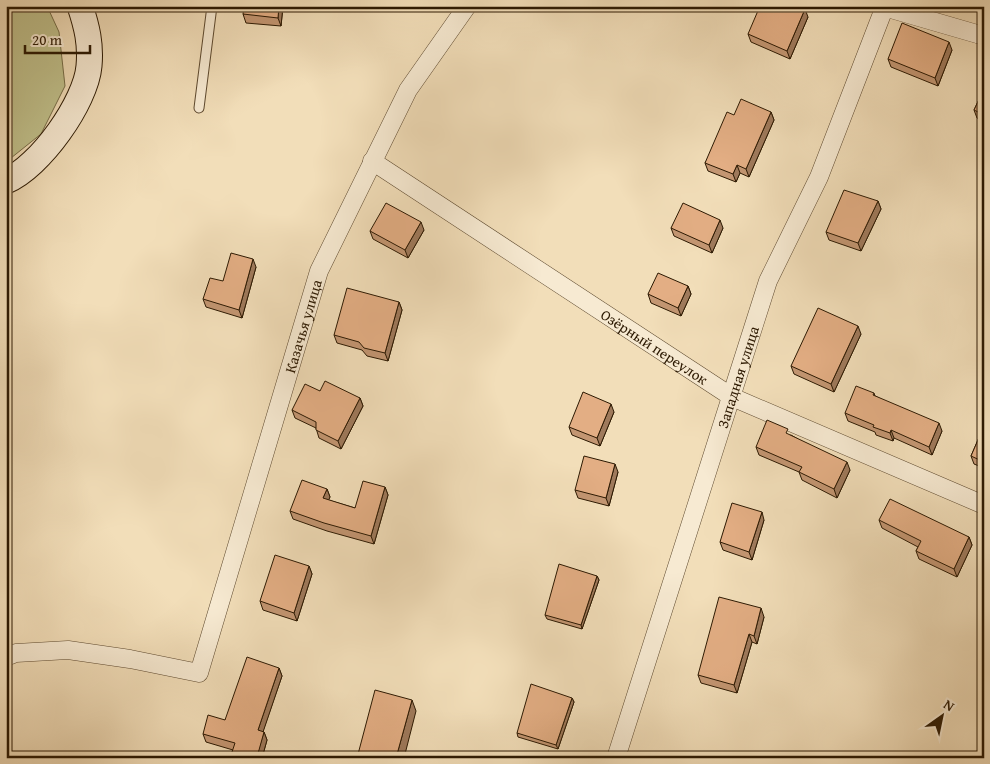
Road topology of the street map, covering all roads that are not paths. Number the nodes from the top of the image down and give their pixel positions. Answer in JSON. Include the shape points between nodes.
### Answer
{"nodes":[{"id":1,"x":80,"y":6,"type":"edge"},
{"id":2,"x":212,"y":6,"type":"edge"},
{"id":3,"x":467,"y":6,"type":"edge"},
{"id":4,"x":884,"y":7,"type":"edge"},
{"id":5,"x":984,"y":36,"type":"edge"},
{"id":6,"x":199,"y":108,"type":"dead end"},
{"id":7,"x":372,"y":162,"type":"junction"},
{"id":8,"x":6,"y":181,"type":"edge"},
{"id":9,"x":732,"y":396,"type":"junction"},
{"id":10,"x":984,"y":505,"type":"edge"},
{"id":11,"x":6,"y":657,"type":"edge"},
{"id":12,"x":616,"y":758,"type":"edge"}],
"edges":[{"from":1,"to":8,"type":"main road","via":[[88,30],[89,67],[77,104],[37,159]]},
{"from":2,"to":6,"type":"lane"},
{"from":3,"to":7,"type":"street","name":"Казачья улица","via":[[408,90]]},
{"from":4,"to":5,"type":"street"},
{"from":4,"to":9,"type":"street","name":"Западная улица","via":[[819,177],[768,280]]},
{"from":7,"to":9,"type":"street","name":"Озёрный переулок"},
{"from":7,"to":11,"type":"street","name":"Казачья улица","via":[[319,271],[199,673],[68,650],[16,653]]},
{"from":9,"to":10,"type":"street","name":"Озёрный переулок"},
{"from":9,"to":12,"type":"street","name":"Западная улица"}]}
